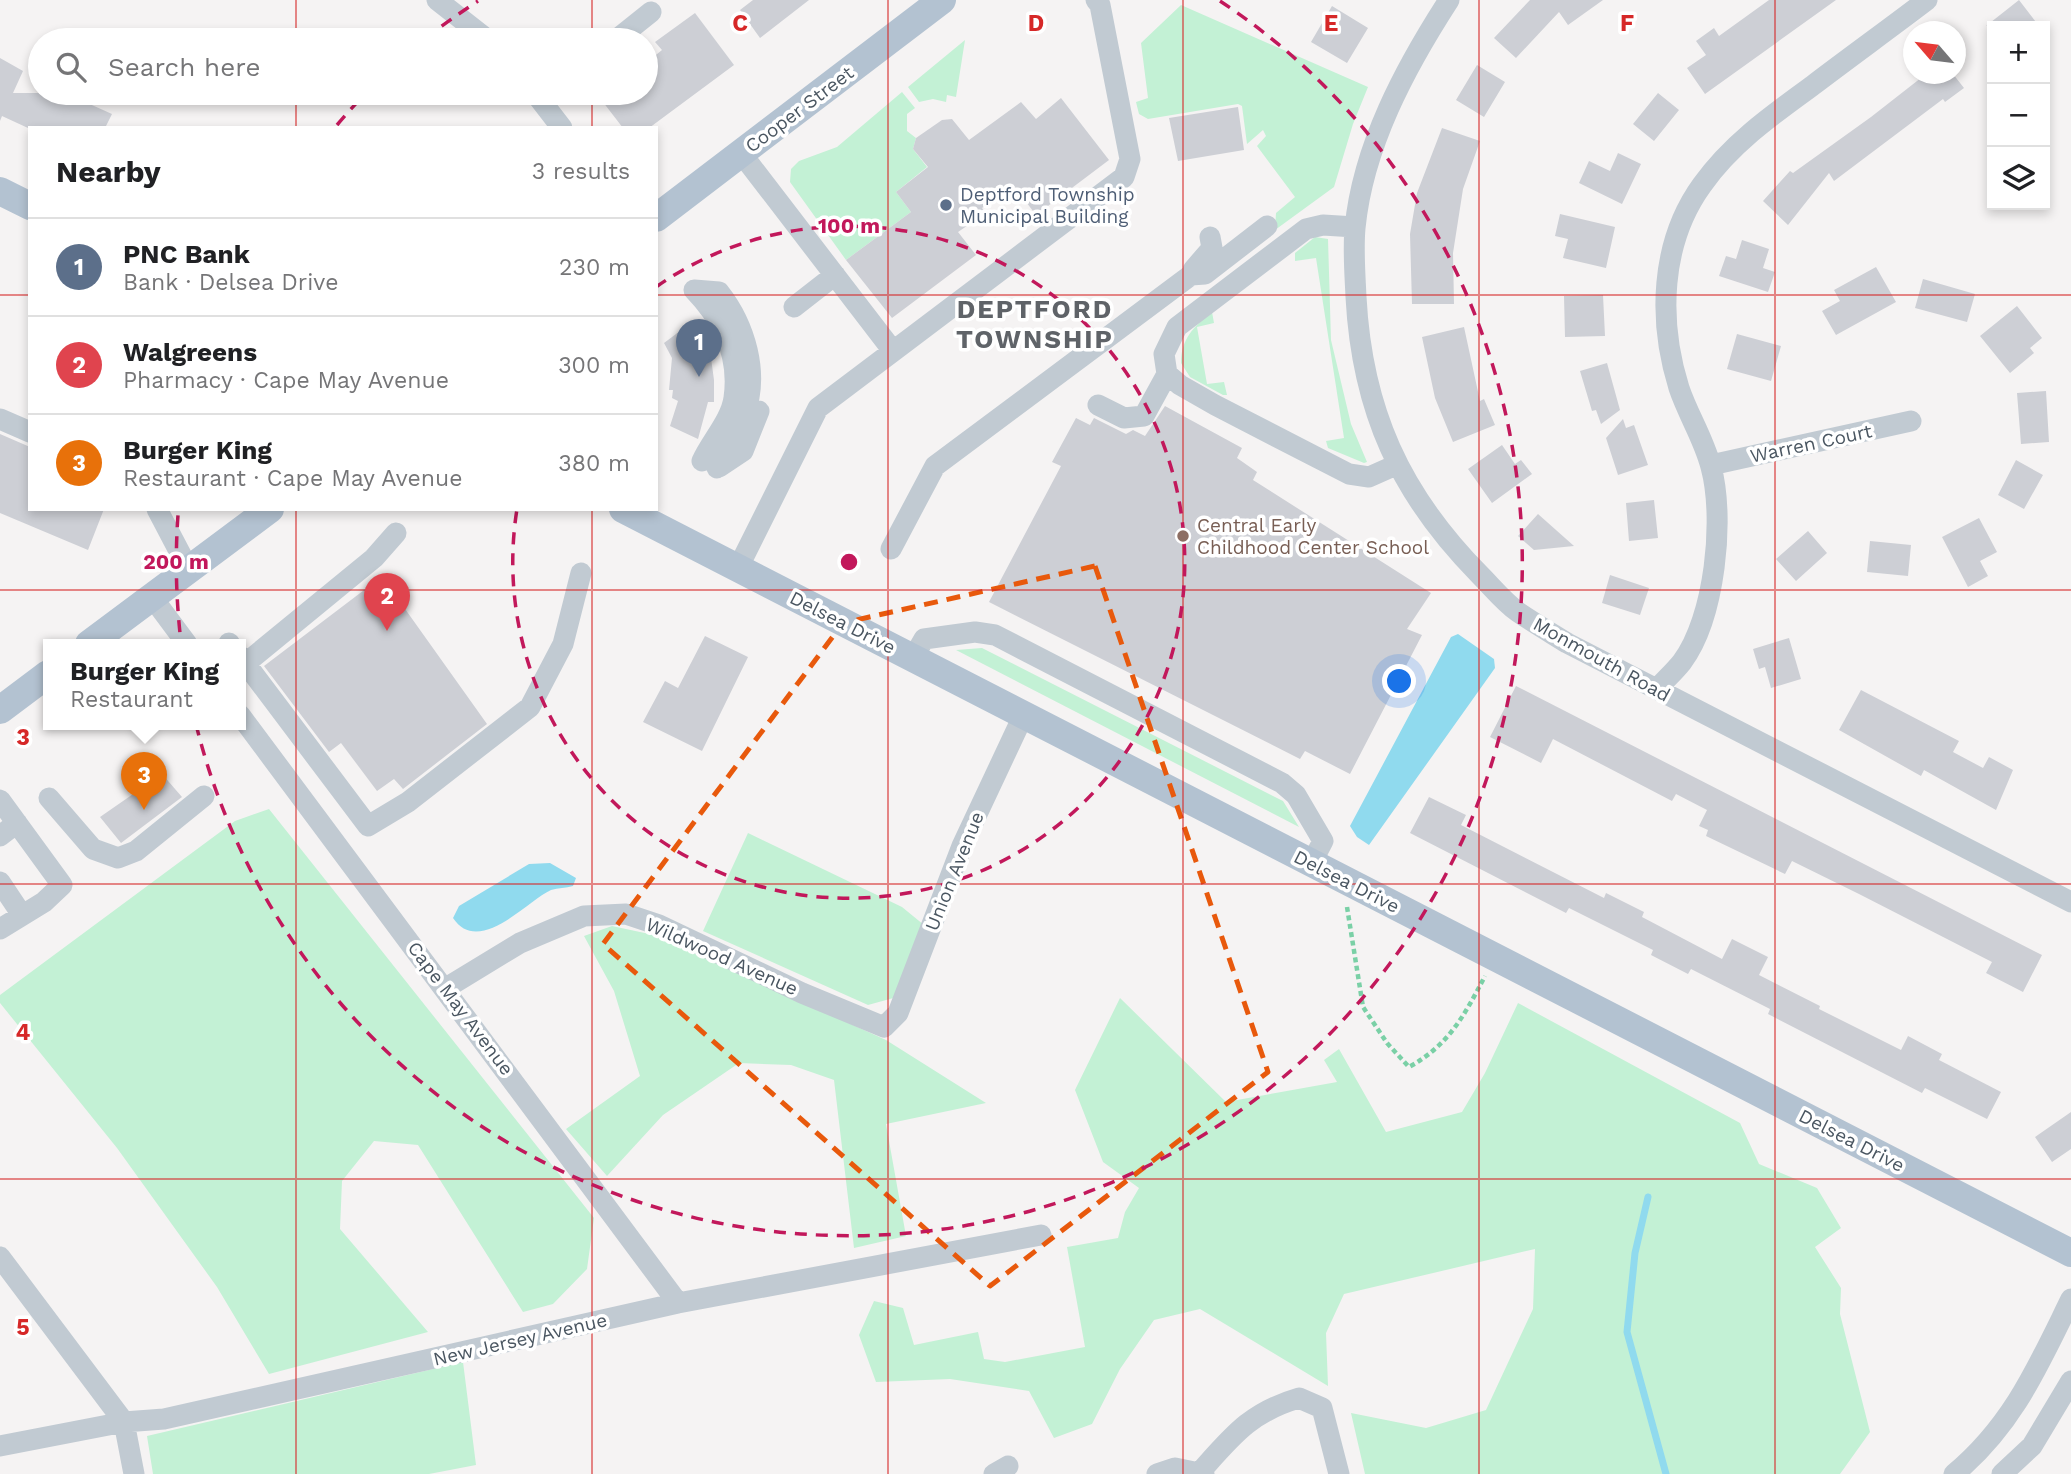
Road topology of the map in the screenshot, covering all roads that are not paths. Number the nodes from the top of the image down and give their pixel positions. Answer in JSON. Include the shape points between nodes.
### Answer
{"nodes":[{"id":1,"x":438,"y":0,"type":"edge"},
{"id":2,"x":1096,"y":0,"type":"edge"},
{"id":3,"x":1449,"y":0,"type":"edge"},
{"id":4,"x":1927,"y":0,"type":"edge"},
{"id":5,"x":930,"y":3,"type":"edge"},
{"id":6,"x":651,"y":12,"type":"dead end"},
{"id":7,"x":473,"y":28,"type":"edge"},
{"id":8,"x":631,"y":28,"type":"edge"},
{"id":9,"x":544,"y":105,"type":"edge"},
{"id":10,"x":560,"y":126,"type":"edge"},
{"id":11,"x":741,"y":153,"type":"junction"},
{"id":12,"x":0,"y":191,"type":"edge"},
{"id":13,"x":28,"y":205,"type":"edge"},
{"id":14,"x":658,"y":216,"type":"edge"},
{"id":15,"x":1266,"y":226,"type":"dead end"},
{"id":16,"x":1355,"y":227,"type":"junction"},
{"id":17,"x":1210,"y":237,"type":"dead end"},
{"id":18,"x":835,"y":275,"type":"junction"},
{"id":19,"x":1191,"y":275,"type":"junction"},
{"id":20,"x":687,"y":296,"type":"dead end"},
{"id":21,"x":794,"y":307,"type":"dead end"},
{"id":22,"x":893,"y":351,"type":"junction"},
{"id":23,"x":1167,"y":374,"type":"junction"},
{"id":24,"x":1098,"y":405,"type":"dead end"},
{"id":25,"x":0,"y":419,"type":"edge"},
{"id":26,"x":1911,"y":421,"type":"dead end"},
{"id":27,"x":720,"y":428,"type":"junction"},
{"id":28,"x":28,"y":431,"type":"edge"},
{"id":29,"x":1711,"y":465,"type":"junction"},
{"id":30,"x":1396,"y":466,"type":"junction"},
{"id":31,"x":158,"y":511,"type":"edge"},
{"id":32,"x":267,"y":511,"type":"edge"},
{"id":33,"x":627,"y":511,"type":"edge"},
{"id":34,"x":396,"y":533,"type":"dead end"},
{"id":35,"x":891,"y":549,"type":"dead end"},
{"id":36,"x":738,"y":568,"type":"junction"},
{"id":37,"x":189,"y":570,"type":"junction"},
{"id":38,"x":581,"y":573,"type":"dead end"},
{"id":39,"x":152,"y":597,"type":"junction"},
{"id":40,"x":96,"y":639,"type":"edge"},
{"id":41,"x":183,"y":639,"type":"edge"},
{"id":42,"x":246,"y":645,"type":"edge"},
{"id":43,"x":913,"y":658,"type":"junction"},
{"id":44,"x":246,"y":665,"type":"edge"},
{"id":45,"x":43,"y":678,"type":"edge"},
{"id":46,"x":1657,"y":689,"type":"junction"},
{"id":47,"x":0,"y":710,"type":"edge"},
{"id":48,"x":1024,"y":715,"type":"junction"},
{"id":49,"x":246,"y":723,"type":"edge"},
{"id":50,"x":204,"y":796,"type":"dead end"},
{"id":51,"x":49,"y":798,"type":"dead end"},
{"id":52,"x":0,"y":800,"type":"edge"},
{"id":53,"x":8,"y":830,"type":"edge"},
{"id":54,"x":1311,"y":864,"type":"junction"},
{"id":55,"x":0,"y":882,"type":"edge"},
{"id":56,"x":2071,"y":902,"type":"edge"},
{"id":57,"x":22,"y":915,"type":"junction"},
{"id":58,"x":0,"y":929,"type":"edge"},
{"id":59,"x":446,"y":988,"type":"junction"},
{"id":60,"x":884,"y":1027,"type":"joint"},
{"id":61,"x":1041,"y":1235,"type":"dead end"},
{"id":62,"x":2071,"y":1254,"type":"edge"},
{"id":63,"x":0,"y":1257,"type":"edge"},
{"id":64,"x":2071,"y":1299,"type":"edge"},
{"id":65,"x":678,"y":1303,"type":"junction"},
{"id":66,"x":2071,"y":1381,"type":"edge"},
{"id":67,"x":124,"y":1422,"type":"junction"},
{"id":68,"x":0,"y":1446,"type":"edge"},
{"id":69,"x":1202,"y":1473,"type":"edge"},
{"id":70,"x":134,"y":1474,"type":"edge"},
{"id":71,"x":1157,"y":1474,"type":"edge"},
{"id":72,"x":1339,"y":1474,"type":"edge"},
{"id":73,"x":1954,"y":1474,"type":"edge"},
{"id":74,"x":2002,"y":1474,"type":"edge"}],
"edges":[{"from":1,"to":7,"type":"street"},
{"from":2,"to":22,"type":"street","via":[[1130,159],[1124,177]]},
{"from":3,"to":16,"type":"street","name":"Monmouth Road","via":[[1416,50],[1383,120]]},
{"from":4,"to":29,"type":"street","via":[[1729,151],[1700,187],[1681,227],[1665,278],[1666,333],[1679,388]]},
{"from":5,"to":11,"type":"main road","name":"Cooper Street"},
{"from":6,"to":8,"type":"street"},
{"from":9,"to":10,"type":"street"},
{"from":11,"to":14,"type":"main road","name":"Cooper Street"},
{"from":11,"to":18,"type":"street"},
{"from":12,"to":13,"type":"main road"},
{"from":15,"to":19,"type":"street","via":[[1205,274]]},
{"from":16,"to":23,"type":"street","via":[[1306,229],[1224,289],[1177,327],[1164,354]]},
{"from":16,"to":30,"type":"street","name":"Monmouth Road","via":[[1361,350],[1368,390]]},
{"from":17,"to":19,"type":"street","via":[[1212,248]]},
{"from":18,"to":21,"type":"street"},
{"from":18,"to":22,"type":"street"},
{"from":19,"to":35,"type":"street","via":[[935,466]]},
{"from":20,"to":27,"type":"street","via":[[707,325],[720,365]]},
{"from":22,"to":36,"type":"street","via":[[818,408]]},
{"from":23,"to":24,"type":"street","via":[[1144,416],[1124,418]]},
{"from":23,"to":30,"type":"street","via":[[1215,405],[1349,474],[1369,477]]},
{"from":25,"to":28,"type":"street"},
{"from":26,"to":29,"type":"street","name":"Warren Court"},
{"from":27,"to":27,"type":"street","via":[[734,398],[731,353],[714,310],[694,290],[719,292],[743,330],[750,384],[745,413],[709,464]]},
{"from":29,"to":46,"type":"street","via":[[1718,501],[1714,564],[1703,620],[1684,661]]},
{"from":30,"to":46,"type":"street","name":"Monmouth Road","via":[[1457,552],[1516,610],[1567,643]]},
{"from":31,"to":37,"type":"street"},
{"from":32,"to":37,"type":"main road"},
{"from":33,"to":36,"type":"main road","name":"Delsea Drive"},
{"from":34,"to":42,"type":"street","via":[[374,558]]},
{"from":36,"to":43,"type":"main road","name":"Delsea Drive"},
{"from":37,"to":39,"type":"main road"},
{"from":38,"to":44,"type":"street","via":[[563,644],[530,707],[408,802],[368,827]]},
{"from":39,"to":40,"type":"main road"},
{"from":39,"to":41,"type":"street"},
{"from":43,"to":48,"type":"main road","name":"Delsea Drive"},
{"from":43,"to":54,"type":"street","via":[[924,639],[975,632],[995,635],[1282,783],[1296,794],[1323,841]]},
{"from":45,"to":47,"type":"main road"},
{"from":46,"to":56,"type":"street","name":"Monmouth Road"},
{"from":48,"to":54,"type":"main road","name":"Delsea Drive"},
{"from":48,"to":60,"type":"street","name":"Union Avenue","via":[[962,846],[898,1013]]},
{"from":49,"to":59,"type":"street","name":"Cape May Avenue"},
{"from":50,"to":51,"type":"street","via":[[136,851],[118,858],[93,849]]},
{"from":52,"to":53,"type":"street"},
{"from":53,"to":57,"type":"street","via":[[62,885]]},
{"from":54,"to":62,"type":"main road","name":"Delsea Drive"},
{"from":55,"to":57,"type":"street"},
{"from":57,"to":58,"type":"street"},
{"from":59,"to":60,"type":"street","name":"Wildwood Avenue","via":[[520,943],[584,916],[626,914]]},
{"from":59,"to":65,"type":"street","name":"Cape May Avenue"},
{"from":61,"to":65,"type":"street","name":"New Jersey Avenue"},
{"from":63,"to":67,"type":"street"},
{"from":64,"to":73,"type":"street","via":[[2025,1393],[1976,1456]]},
{"from":65,"to":67,"type":"street","name":"New Jersey Avenue","via":[[164,1419]]},
{"from":66,"to":74,"type":"street","via":[[2032,1446]]},
{"from":67,"to":68,"type":"street","name":"New Jersey Avenue"},
{"from":67,"to":70,"type":"street"},
{"from":69,"to":71,"type":"street","via":[[1175,1468]]},
{"from":69,"to":72,"type":"street","via":[[1242,1425],[1269,1406],[1299,1398],[1322,1408]]}]}
